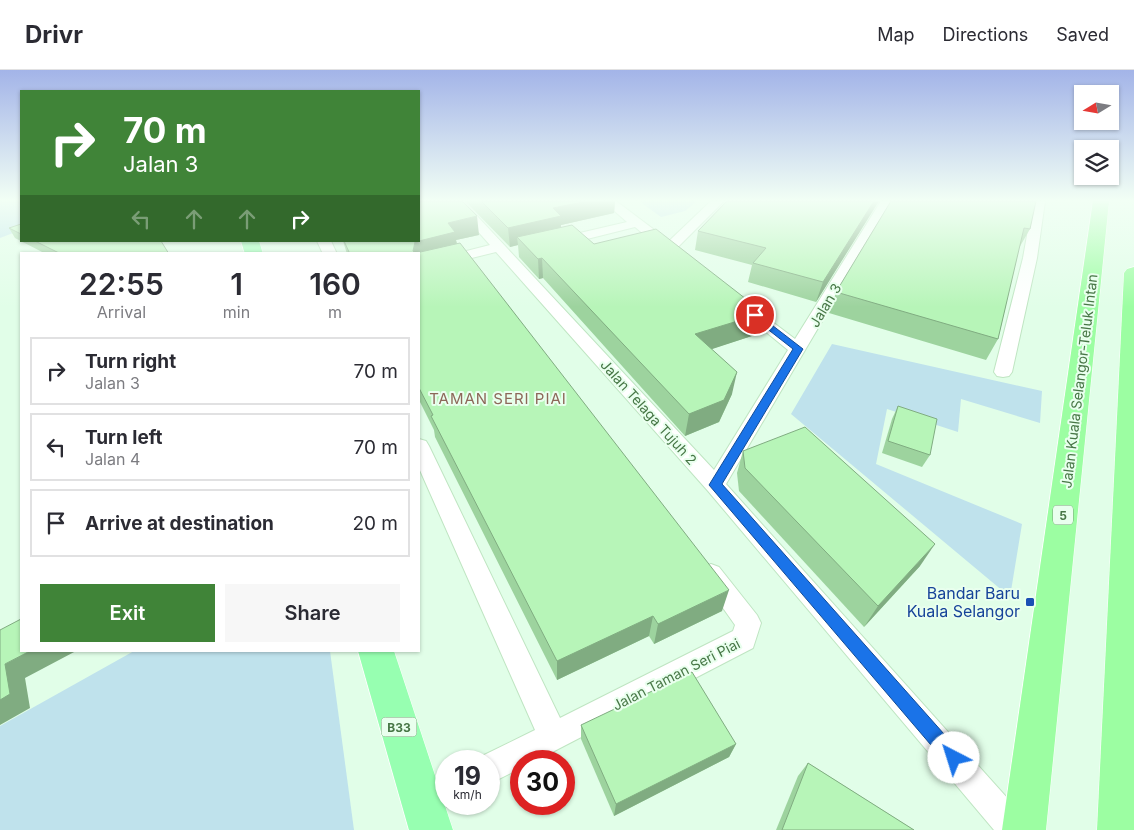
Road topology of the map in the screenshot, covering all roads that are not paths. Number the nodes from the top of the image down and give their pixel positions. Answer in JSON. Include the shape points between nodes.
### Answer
{"nodes":[{"id":1,"x":495,"y":236,"type":"edge"},
{"id":2,"x":581,"y":236,"type":"edge"},
{"id":3,"x":654,"y":236,"type":"edge"},
{"id":4,"x":681,"y":236,"type":"edge"},
{"id":5,"x":866,"y":236,"type":"edge"},
{"id":6,"x":1033,"y":236,"type":"edge"},
{"id":7,"x":1097,"y":236,"type":"edge"},
{"id":8,"x":542,"y":246,"type":"edge"},
{"id":9,"x":669,"y":248,"type":"junction"},
{"id":10,"x":510,"y":250,"type":"junction"},
{"id":11,"x":684,"y":260,"type":"edge"},
{"id":12,"x":420,"y":266,"type":"edge"},
{"id":13,"x":1134,"y":273,"type":"edge"},
{"id":14,"x":730,"y":295,"type":"edge"},
{"id":15,"x":798,"y":349,"type":"junction"},
{"id":16,"x":1003,"y":372,"type":"dead end"},
{"id":17,"x":420,"y":448,"type":"edge"},
{"id":18,"x":715,"y":485,"type":"junction"},
{"id":19,"x":700,"y":560,"type":"edge"},
{"id":20,"x":376,"y":652,"type":"edge"},
{"id":21,"x":553,"y":736,"type":"junction"},
{"id":22,"x":500,"y":763,"type":"edge"},
{"id":23,"x":433,"y":807,"type":"edge"},
{"id":24,"x":1016,"y":830,"type":"edge"},
{"id":25,"x":1024,"y":830,"type":"edge"},
{"id":26,"x":1120,"y":830,"type":"edge"}],
"edges":[{"from":1,"to":10,"type":"street","name":"Jalan Telaga Tujuh 2"},
{"from":2,"to":8,"type":"street"},
{"from":3,"to":9,"type":"street"},
{"from":4,"to":9,"type":"street"},
{"from":5,"to":15,"type":"street","name":"Jalan 3"},
{"from":6,"to":16,"type":"street"},
{"from":7,"to":25,"type":"highway","name":"Jalan Kuala Selangor-Teluk Intan","number":"5"},
{"from":9,"to":11,"type":"street"},
{"from":10,"to":12,"type":"street","via":[[472,263]]},
{"from":10,"to":18,"type":"street","name":"Jalan Telaga Tujuh 2"},
{"from":13,"to":26,"type":"highway"},
{"from":14,"to":15,"type":"street"},
{"from":15,"to":18,"type":"street","name":"Jalan 3"},
{"from":17,"to":21,"type":"street"},
{"from":18,"to":24,"type":"street","name":"Jalan Telaga Tujuh 2"},
{"from":19,"to":21,"type":"street","name":"Jalan Taman Seri Piai","via":[[748,623],[744,639]]},
{"from":20,"to":23,"type":"main road","number":"B33"},
{"from":21,"to":22,"type":"street","name":"Jalan Taman Seri Piai"}]}
